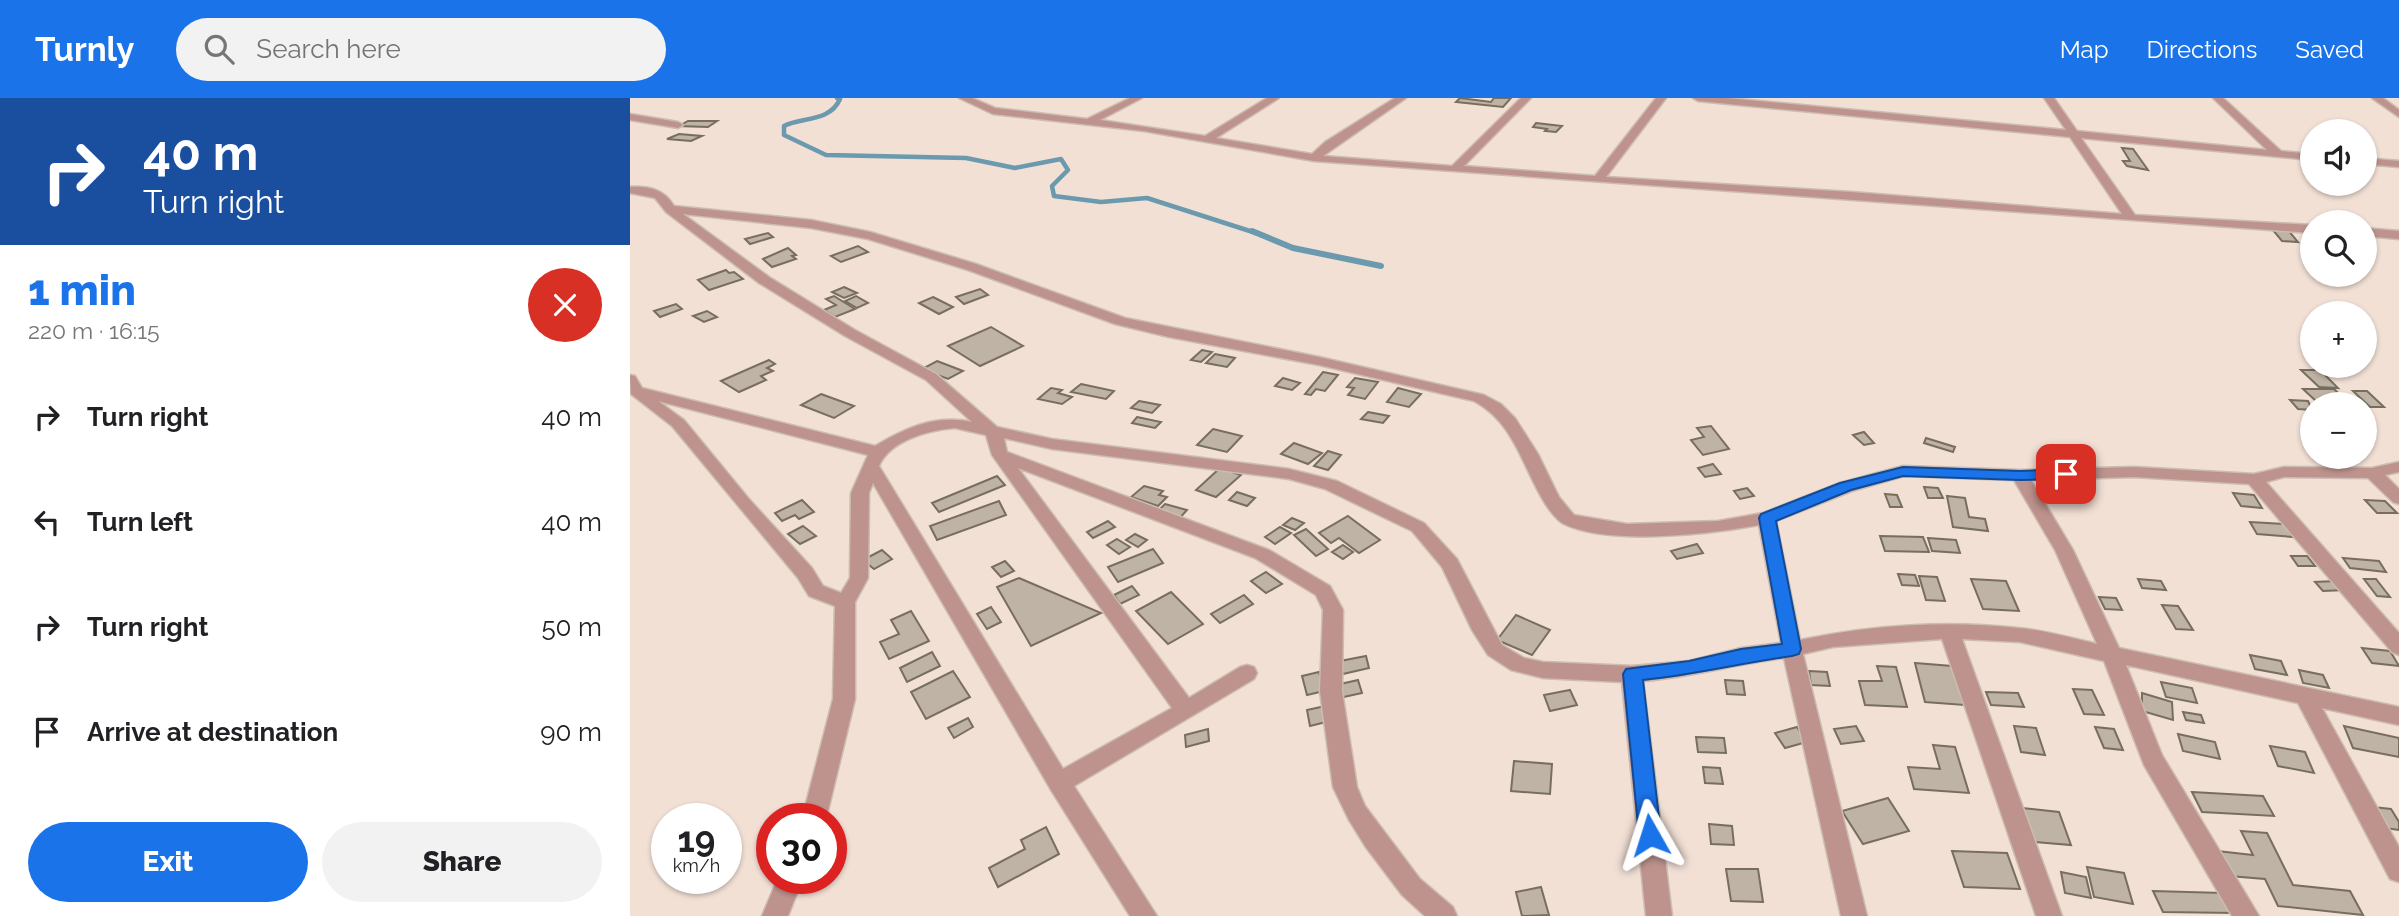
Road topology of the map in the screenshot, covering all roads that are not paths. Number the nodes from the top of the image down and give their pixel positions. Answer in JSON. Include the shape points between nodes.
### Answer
{"nodes":[{"id":1,"x":964,"y":98,"type":"edge"},
{"id":2,"x":999,"y":98,"type":"edge"},
{"id":3,"x":1138,"y":98,"type":"edge"},
{"id":4,"x":1275,"y":98,"type":"edge"},
{"id":5,"x":1401,"y":98,"type":"edge"},
{"id":6,"x":1526,"y":98,"type":"edge"},
{"id":7,"x":1661,"y":98,"type":"edge"},
{"id":8,"x":1698,"y":98,"type":"edge"},
{"id":9,"x":2049,"y":98,"type":"edge"},
{"id":10,"x":2218,"y":98,"type":"edge"},
{"id":11,"x":2377,"y":98,"type":"edge"},
{"id":12,"x":981,"y":107,"type":"junction"},
{"id":13,"x":2399,"y":114,"type":"edge"},
{"id":14,"x":630,"y":117,"type":"edge"},
{"id":15,"x":1090,"y":121,"type":"junction"},
{"id":16,"x":678,"y":125,"type":"dead end"},
{"id":17,"x":2077,"y":135,"type":"junction"},
{"id":18,"x":1208,"y":139,"type":"junction"},
{"id":19,"x":2279,"y":155,"type":"junction"},
{"id":20,"x":2300,"y":156,"type":"edge"},
{"id":21,"x":1314,"y":158,"type":"junction"},
{"id":22,"x":2377,"y":162,"type":"edge"},
{"id":23,"x":2399,"y":164,"type":"edge"},
{"id":24,"x":1455,"y":169,"type":"junction"},
{"id":25,"x":1598,"y":180,"type":"junction"},
{"id":26,"x":630,"y":190,"type":"edge"},
{"id":27,"x":669,"y":209,"type":"junction"},
{"id":28,"x":2131,"y":218,"type":"junction"},
{"id":29,"x":2300,"y":228,"type":"edge"},
{"id":30,"x":2377,"y":233,"type":"edge"},
{"id":31,"x":2399,"y":235,"type":"edge"},
{"id":32,"x":633,"y":385,"type":"edge"},
{"id":33,"x":994,"y":433,"type":"junction"},
{"id":34,"x":1000,"y":455,"type":"junction"},
{"id":35,"x":874,"y":459,"type":"junction"},
{"id":36,"x":2399,"y":467,"type":"edge"},
{"id":37,"x":2372,"y":473,"type":"junction"},
{"id":38,"x":2020,"y":475,"type":"junction"},
{"id":39,"x":2254,"y":479,"type":"junction"},
{"id":40,"x":2399,"y":498,"type":"edge"},
{"id":41,"x":1767,"y":518,"type":"junction"},
{"id":42,"x":845,"y":602,"type":"junction"},
{"id":43,"x":1949,"y":632,"type":"junction"},
{"id":44,"x":2399,"y":647,"type":"edge"},
{"id":45,"x":1792,"y":649,"type":"junction"},
{"id":46,"x":2112,"y":655,"type":"junction"},
{"id":47,"x":1247,"y":673,"type":"dead end"},
{"id":48,"x":1632,"y":674,"type":"junction"},
{"id":49,"x":2304,"y":694,"type":"junction"},
{"id":50,"x":1186,"y":711,"type":"junction"},
{"id":51,"x":2399,"y":716,"type":"edge"},
{"id":52,"x":1059,"y":783,"type":"junction"},
{"id":53,"x":818,"y":803,"type":"edge"},
{"id":54,"x":2399,"y":871,"type":"edge"},
{"id":55,"x":784,"y":894,"type":"edge"},
{"id":56,"x":775,"y":916,"type":"edge"},
{"id":57,"x":1144,"y":916,"type":"edge"},
{"id":58,"x":1444,"y":916,"type":"edge"},
{"id":59,"x":1659,"y":916,"type":"edge"},
{"id":60,"x":1854,"y":916,"type":"edge"},
{"id":61,"x":2049,"y":916,"type":"edge"},
{"id":62,"x":2246,"y":916,"type":"edge"}],
"edges":[{"from":1,"to":12,"type":"street"},
{"from":2,"to":12,"type":"street"},
{"from":3,"to":15,"type":"street"},
{"from":4,"to":18,"type":"street"},
{"from":5,"to":21,"type":"street"},
{"from":6,"to":24,"type":"street"},
{"from":7,"to":25,"type":"street"},
{"from":8,"to":17,"type":"street"},
{"from":9,"to":17,"type":"street"},
{"from":10,"to":19,"type":"street"},
{"from":11,"to":13,"type":"street"},
{"from":12,"to":15,"type":"street"},
{"from":14,"to":16,"type":"street"},
{"from":15,"to":18,"type":"street"},
{"from":17,"to":19,"type":"street"},
{"from":17,"to":28,"type":"street"},
{"from":18,"to":21,"type":"street"},
{"from":19,"to":20,"type":"street"},
{"from":21,"to":24,"type":"street"},
{"from":22,"to":23,"type":"street"},
{"from":24,"to":25,"type":"street"},
{"from":25,"to":28,"type":"street"},
{"from":26,"to":27,"type":"street","via":[[660,195]]},
{"from":27,"to":33,"type":"street","via":[[764,280],[932,377]]},
{"from":27,"to":41,"type":"street","via":[[811,224],[870,236],[1120,321],[1479,398],[1509,421],[1551,499],[1568,519],[1593,526],[1671,530]]},
{"from":28,"to":29,"type":"street"},
{"from":30,"to":31,"type":"street"},
{"from":32,"to":35,"type":"street"},
{"from":32,"to":42,"type":"street","via":[[678,423],[816,591]]},
{"from":33,"to":34,"type":"street"},
{"from":33,"to":35,"type":"street","via":[[955,423],[933,425],[908,434]]},
{"from":33,"to":48,"type":"street","via":[[1289,474],[1331,485],[1418,527],[1451,564],[1495,650],[1518,664],[1543,670]]},
{"from":34,"to":50,"type":"street"},
{"from":34,"to":58,"type":"street","via":[[1262,554],[1323,591],[1333,610],[1331,691],[1345,787],[1374,838],[1412,887]]},
{"from":35,"to":42,"type":"street","via":[[860,493],[859,578]]},
{"from":35,"to":52,"type":"street"},
{"from":36,"to":37,"type":"street"},
{"from":37,"to":39,"type":"street","via":[[2284,472]]},
{"from":37,"to":40,"type":"street"},
{"from":38,"to":39,"type":"street","via":[[2134,472]]},
{"from":38,"to":41,"type":"street","via":[[1903,471]]},
{"from":38,"to":46,"type":"street","via":[[2064,550]]},
{"from":39,"to":44,"type":"street"},
{"from":41,"to":45,"type":"street"},
{"from":42,"to":53,"type":"street","via":[[844,699]]},
{"from":43,"to":45,"type":"street","via":[[1833,640]]},
{"from":43,"to":46,"type":"street","via":[[2020,635]]},
{"from":43,"to":61,"type":"street"},
{"from":45,"to":48,"type":"street"},
{"from":45,"to":60,"type":"street"},
{"from":46,"to":49,"type":"street"},
{"from":46,"to":62,"type":"street","via":[[2152,758]]},
{"from":47,"to":50,"type":"street"},
{"from":48,"to":59,"type":"street"},
{"from":49,"to":51,"type":"street"},
{"from":49,"to":54,"type":"street"},
{"from":50,"to":52,"type":"street"},
{"from":52,"to":57,"type":"street"},
{"from":55,"to":56,"type":"street"}]}
